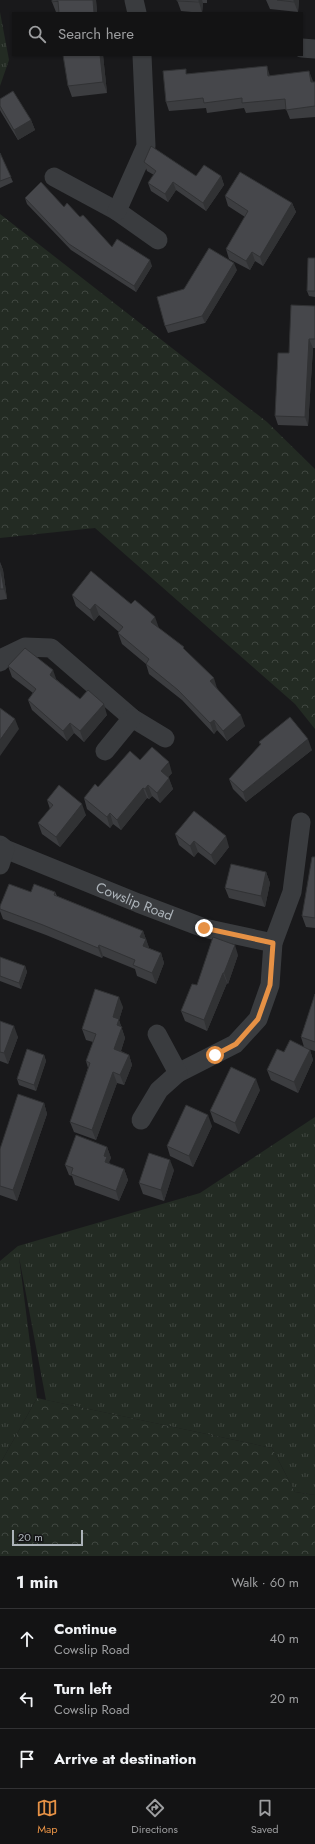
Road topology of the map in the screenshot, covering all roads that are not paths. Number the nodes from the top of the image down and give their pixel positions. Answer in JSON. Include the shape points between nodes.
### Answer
{"nodes":[{"id":1,"x":134,"y":0,"type":"edge"},
{"id":2,"x":137,"y":12,"type":"edge"},
{"id":3,"x":303,"y":48,"type":"edge"},
{"id":4,"x":315,"y":49,"type":"edge"},
{"id":5,"x":142,"y":56,"type":"edge"},
{"id":6,"x":54,"y":177,"type":"dead end"},
{"id":7,"x":117,"y":211,"type":"junction"},
{"id":8,"x":158,"y":240,"type":"dead end"},
{"id":9,"x":0,"y":662,"type":"edge"},
{"id":10,"x":132,"y":718,"type":"junction"},
{"id":11,"x":165,"y":738,"type":"dead end"},
{"id":12,"x":105,"y":752,"type":"dead end"},
{"id":13,"x":301,"y":822,"type":"dead end"},
{"id":14,"x":2,"y":853,"type":"edge"},
{"id":15,"x":273,"y":943,"type":"junction"},
{"id":16,"x":157,"y":1034,"type":"dead end"},
{"id":17,"x":178,"y":1073,"type":"junction"},
{"id":18,"x":141,"y":1120,"type":"dead end"}],
"edges":[{"from":1,"to":2,"type":"street"},
{"from":3,"to":4,"type":"street"},
{"from":5,"to":7,"type":"street","via":[[146,146]]},
{"from":6,"to":7,"type":"street"},
{"from":7,"to":8,"type":"street"},
{"from":9,"to":10,"type":"street","via":[[4,657],[25,647],[50,648]]},
{"from":10,"to":11,"type":"street"},
{"from":10,"to":12,"type":"street"},
{"from":13,"to":15,"type":"street","via":[[292,892]]},
{"from":14,"to":15,"type":"street","name":"Cowslip Road","via":[[204,928]]},
{"from":15,"to":17,"type":"street","via":[[270,985],[258,1019],[236,1044]]},
{"from":16,"to":17,"type":"street"},
{"from":17,"to":18,"type":"street","via":[[159,1090]]}]}
